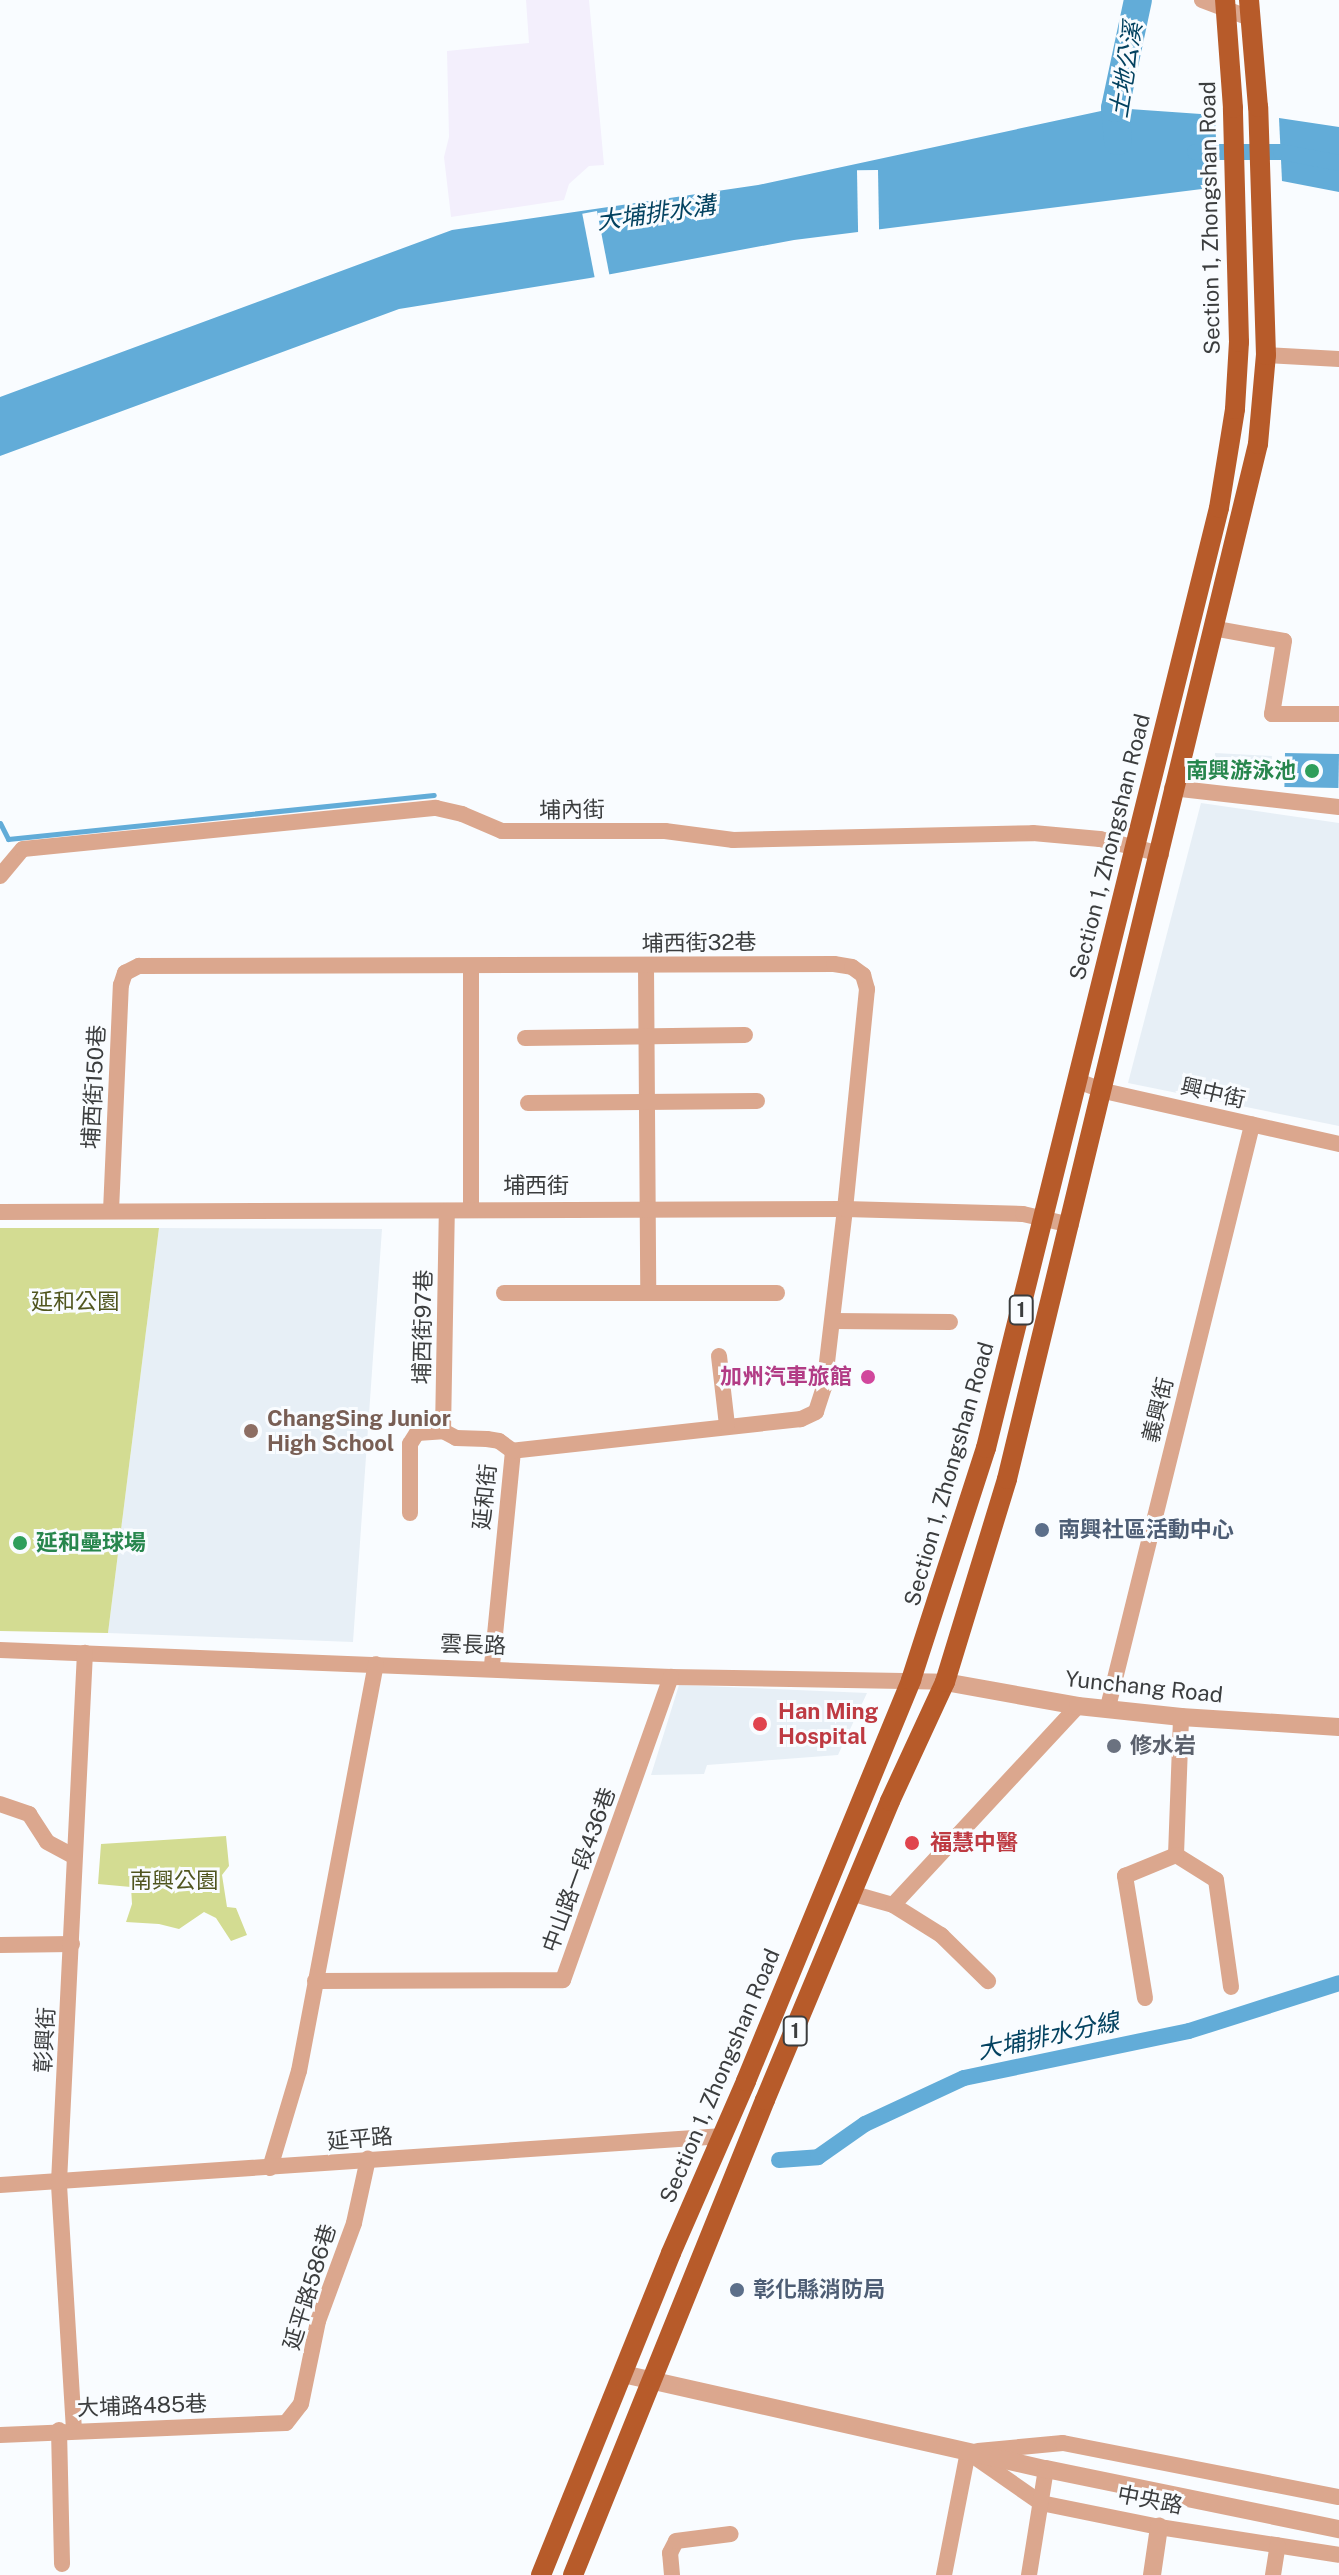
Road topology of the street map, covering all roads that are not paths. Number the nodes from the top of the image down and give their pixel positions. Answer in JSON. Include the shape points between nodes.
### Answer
{"nodes":[{"id":1,"x":1202,"y":0,"type":"edge"},
{"id":2,"x":1225,"y":5,"type":"edge"},
{"id":3,"x":1250,"y":9,"type":"edge"},
{"id":4,"x":1266,"y":355,"type":"junction"},
{"id":5,"x":1339,"y":359,"type":"edge"},
{"id":6,"x":1212,"y":628,"type":"junction"},
{"id":7,"x":1339,"y":714,"type":"edge"},
{"id":8,"x":1172,"y":788,"type":"junction"},
{"id":9,"x":1339,"y":807,"type":"edge"},
{"id":10,"x":1135,"y":847,"type":"junction"},
{"id":11,"x":1161,"y":854,"type":"junction"},
{"id":12,"x":0,"y":876,"type":"edge"},
{"id":13,"x":471,"y":966,"type":"junction"},
{"id":14,"x":646,"y":966,"type":"junction"},
{"id":15,"x":131,"y":970,"type":"joint"},
{"id":16,"x":745,"y":1035,"type":"dead end"},
{"id":17,"x":647,"y":1037,"type":"junction"},
{"id":18,"x":525,"y":1038,"type":"dead end"},
{"id":19,"x":1078,"y":1081,"type":"junction"},
{"id":20,"x":1104,"y":1091,"type":"junction"},
{"id":21,"x":757,"y":1101,"type":"dead end"},
{"id":22,"x":528,"y":1103,"type":"dead end"},
{"id":23,"x":648,"y":1103,"type":"junction"},
{"id":24,"x":1252,"y":1125,"type":"junction"},
{"id":25,"x":1339,"y":1144,"type":"edge"},
{"id":26,"x":649,"y":1208,"type":"junction"},
{"id":27,"x":471,"y":1209,"type":"junction"},
{"id":28,"x":845,"y":1209,"type":"junction"},
{"id":29,"x":111,"y":1211,"type":"junction"},
{"id":30,"x":447,"y":1211,"type":"junction"},
{"id":31,"x":0,"y":1212,"type":"edge"},
{"id":32,"x":1044,"y":1219,"type":"junction"},
{"id":33,"x":1071,"y":1225,"type":"junction"},
{"id":34,"x":504,"y":1293,"type":"dead end"},
{"id":35,"x":648,"y":1293,"type":"junction"},
{"id":36,"x":777,"y":1293,"type":"dead end"},
{"id":37,"x":833,"y":1321,"type":"junction"},
{"id":38,"x":950,"y":1322,"type":"dead end"},
{"id":39,"x":719,"y":1356,"type":"dead end"},
{"id":40,"x":727,"y":1425,"type":"junction"},
{"id":41,"x":443,"y":1431,"type":"junction"},
{"id":42,"x":513,"y":1451,"type":"junction"},
{"id":43,"x":410,"y":1513,"type":"dead end"},
{"id":44,"x":0,"y":1650,"type":"edge"},
{"id":45,"x":85,"y":1653,"type":"junction"},
{"id":46,"x":376,"y":1664,"type":"junction"},
{"id":47,"x":492,"y":1667,"type":"junction"},
{"id":48,"x":671,"y":1677,"type":"junction"},
{"id":49,"x":911,"y":1680,"type":"junction"},
{"id":50,"x":945,"y":1682,"type":"junction"},
{"id":51,"x":1078,"y":1706,"type":"junction"},
{"id":52,"x":1108,"y":1707,"type":"junction"},
{"id":53,"x":1181,"y":1717,"type":"junction"},
{"id":54,"x":1339,"y":1727,"type":"edge"},
{"id":55,"x":0,"y":1804,"type":"edge"},
{"id":56,"x":1176,"y":1855,"type":"junction"},
{"id":57,"x":73,"y":1856,"type":"junction"},
{"id":58,"x":854,"y":1894,"type":"junction"},
{"id":59,"x":893,"y":1905,"type":"junction"},
{"id":60,"x":72,"y":1944,"type":"junction"},
{"id":61,"x":0,"y":1945,"type":"edge"},
{"id":62,"x":315,"y":1981,"type":"junction"},
{"id":63,"x":988,"y":1981,"type":"dead end"},
{"id":64,"x":1231,"y":1987,"type":"dead end"},
{"id":65,"x":1145,"y":1998,"type":"dead end"},
{"id":66,"x":723,"y":2136,"type":"junction"},
{"id":67,"x":368,"y":2159,"type":"junction"},
{"id":68,"x":270,"y":2168,"type":"junction"},
{"id":69,"x":59,"y":2182,"type":"junction"},
{"id":70,"x":0,"y":2185,"type":"edge"},
{"id":71,"x":623,"y":2374,"type":"junction"},
{"id":72,"x":648,"y":2381,"type":"junction"},
{"id":73,"x":286,"y":2423,"type":"joint"},
{"id":74,"x":67,"y":2430,"type":"junction"},
{"id":75,"x":0,"y":2435,"type":"edge"},
{"id":76,"x":968,"y":2452,"type":"junction"},
{"id":77,"x":1046,"y":2469,"type":"junction"},
{"id":78,"x":1339,"y":2497,"type":"edge"},
{"id":79,"x":1041,"y":2503,"type":"junction"},
{"id":80,"x":1159,"y":2527,"type":"junction"},
{"id":81,"x":1339,"y":2529,"type":"edge"},
{"id":82,"x":731,"y":2534,"type":"dead end"},
{"id":83,"x":1278,"y":2545,"type":"junction"},
{"id":84,"x":1339,"y":2555,"type":"edge"},
{"id":85,"x":62,"y":2564,"type":"dead end"},
{"id":86,"x":541,"y":2575,"type":"edge"},
{"id":87,"x":573,"y":2575,"type":"edge"},
{"id":88,"x":672,"y":2575,"type":"edge"},
{"id":89,"x":944,"y":2575,"type":"edge"},
{"id":90,"x":1029,"y":2575,"type":"edge"},
{"id":91,"x":1152,"y":2575,"type":"edge"},
{"id":92,"x":1273,"y":2575,"type":"edge"}],
"edges":[{"from":1,"to":2,"type":"street"},
{"from":2,"to":3,"type":"street"},
{"from":2,"to":10,"type":"main road","name":"Section 1, Zhongshan Road","number":"1","via":[[1239,342],[1235,409],[1224,480]]},
{"from":3,"to":4,"type":"main road","name":"Section 1, Zhongshan Road","number":"1"},
{"from":4,"to":5,"type":"street"},
{"from":4,"to":6,"type":"main road","name":"Section 1, Zhongshan Road","number":"1","via":[[1258,444]]},
{"from":6,"to":7,"type":"street","via":[[1284,641],[1272,714]]},
{"from":6,"to":8,"type":"main road","name":"Section 1, Zhongshan Road","number":"1"},
{"from":8,"to":9,"type":"street"},
{"from":8,"to":11,"type":"main road","name":"Section 1, Zhongshan Road","number":"1"},
{"from":10,"to":11,"type":"street","name":"埔內街"},
{"from":10,"to":12,"type":"street","name":"埔內街","via":[[1033,833],[733,840],[665,831],[502,831],[436,808],[23,849]]},
{"from":10,"to":19,"type":"main road","name":"Section 1, Zhongshan Road","number":"1"},
{"from":11,"to":20,"type":"main road","name":"Section 1, Zhongshan Road","number":"1"},
{"from":13,"to":14,"type":"street","name":"埔西街32巷"},
{"from":13,"to":15,"type":"street","name":"埔西街32巷","via":[[197,964]]},
{"from":13,"to":27,"type":"street"},
{"from":14,"to":17,"type":"street"},
{"from":14,"to":28,"type":"street","name":"埔西街32巷","via":[[834,964],[863,975],[867,989]]},
{"from":15,"to":29,"type":"street","name":"埔西街150巷","via":[[121,985]]},
{"from":16,"to":17,"type":"street"},
{"from":17,"to":18,"type":"street"},
{"from":17,"to":23,"type":"street"},
{"from":19,"to":20,"type":"street","name":"興中街"},
{"from":19,"to":32,"type":"main road","name":"Section 1, Zhongshan Road","number":"1"},
{"from":20,"to":24,"type":"street","name":"興中街"},
{"from":20,"to":33,"type":"main road","name":"Section 1, Zhongshan Road","number":"1"},
{"from":21,"to":23,"type":"street"},
{"from":22,"to":23,"type":"street"},
{"from":23,"to":26,"type":"street"},
{"from":24,"to":25,"type":"street","name":"興中街"},
{"from":24,"to":52,"type":"street","name":"義興街"},
{"from":26,"to":27,"type":"street","name":"埔西街"},
{"from":26,"to":28,"type":"street","name":"埔西街"},
{"from":26,"to":35,"type":"street"},
{"from":27,"to":30,"type":"street","name":"埔西街"},
{"from":28,"to":32,"type":"street","name":"埔西街"},
{"from":28,"to":37,"type":"street","name":"延和街"},
{"from":29,"to":30,"type":"street","name":"埔西街"},
{"from":29,"to":31,"type":"street","name":"埔西街"},
{"from":30,"to":41,"type":"street","name":"埔西街97巷"},
{"from":32,"to":33,"type":"street","name":"埔西街"},
{"from":32,"to":49,"type":"main road","name":"Section 1, Zhongshan Road","number":"1","via":[[986,1448]]},
{"from":33,"to":50,"type":"main road","name":"Section 1, Zhongshan Road","number":"1","via":[[1007,1479]]},
{"from":34,"to":35,"type":"street"},
{"from":35,"to":36,"type":"street"},
{"from":37,"to":38,"type":"street"},
{"from":37,"to":40,"type":"street","name":"延和街","via":[[816,1412],[801,1419]]},
{"from":39,"to":40,"type":"street"},
{"from":40,"to":42,"type":"street","name":"延和街"},
{"from":41,"to":42,"type":"street","via":[[456,1438],[499,1441]]},
{"from":41,"to":43,"type":"street","via":[[417,1433],[410,1444]]},
{"from":42,"to":47,"type":"street","name":"延和街"},
{"from":44,"to":45,"type":"street","name":"雲長路"},
{"from":45,"to":46,"type":"street","name":"雲長路"},
{"from":45,"to":57,"type":"street","name":"彰興街"},
{"from":46,"to":47,"type":"street","name":"雲長路"},
{"from":46,"to":62,"type":"street"},
{"from":47,"to":48,"type":"street","name":"雲長路"},
{"from":48,"to":49,"type":"street","name":"雲長路"},
{"from":48,"to":62,"type":"street","name":"中山路一段436巷","via":[[563,1980]]},
{"from":49,"to":50,"type":"street","name":"雲長路"},
{"from":49,"to":66,"type":"main road","name":"Section 1, Zhongshan Road","number":"1"},
{"from":50,"to":51,"type":"street","name":"Yunchang Road"},
{"from":50,"to":58,"type":"main road","name":"Section 1, Zhongshan Road","number":"1"},
{"from":51,"to":52,"type":"street","name":"Yunchang Road"},
{"from":51,"to":59,"type":"street"},
{"from":52,"to":53,"type":"street","name":"Yunchang Road"},
{"from":53,"to":54,"type":"street","name":"Yunchang Road"},
{"from":53,"to":56,"type":"street"},
{"from":55,"to":57,"type":"street","via":[[29,1814],[47,1842]]},
{"from":56,"to":64,"type":"street","via":[[1216,1880]]},
{"from":56,"to":65,"type":"street","via":[[1125,1876]]},
{"from":57,"to":60,"type":"street","name":"彰興街"},
{"from":58,"to":59,"type":"street"},
{"from":58,"to":72,"type":"main road","name":"Section 1, Zhongshan Road","number":"1"},
{"from":59,"to":63,"type":"street","via":[[941,1935]]},
{"from":60,"to":61,"type":"street"},
{"from":60,"to":69,"type":"street","name":"彰興街"},
{"from":62,"to":68,"type":"street","via":[[299,2071]]},
{"from":66,"to":67,"type":"street","name":"延平路"},
{"from":66,"to":71,"type":"main road","name":"Section 1, Zhongshan Road","number":"1"},
{"from":67,"to":68,"type":"street","name":"延平路"},
{"from":67,"to":73,"type":"street","name":"延平路586巷","via":[[354,2223],[318,2321],[301,2404]]},
{"from":68,"to":69,"type":"street","name":"延平路"},
{"from":69,"to":70,"type":"street","name":"延平路"},
{"from":69,"to":74,"type":"street","name":"彰興街"},
{"from":71,"to":72,"type":"street","name":"中央路"},
{"from":71,"to":86,"type":"main road","name":"Section 1, Zhongshan Road","number":"1"},
{"from":72,"to":76,"type":"street","name":"中央路"},
{"from":72,"to":87,"type":"main road","name":"Section 1, Zhongshan Road","number":"1"},
{"from":73,"to":74,"type":"street","name":"大埔路485巷"},
{"from":74,"to":75,"type":"street","name":"大埔路485巷"},
{"from":74,"to":85,"type":"street","name":"彰興街"},
{"from":76,"to":77,"type":"street","name":"中央路"},
{"from":76,"to":78,"type":"street","name":"中央路","via":[[1063,2443]]},
{"from":76,"to":79,"type":"street","name":"中央路"},
{"from":76,"to":89,"type":"street"},
{"from":77,"to":79,"type":"street"},
{"from":77,"to":81,"type":"street","name":"中央路"},
{"from":79,"to":80,"type":"street","name":"中央路"},
{"from":79,"to":90,"type":"street"},
{"from":80,"to":83,"type":"street","name":"中央路"},
{"from":80,"to":91,"type":"street"},
{"from":82,"to":88,"type":"street","via":[[676,2541],[670,2553]]},
{"from":83,"to":84,"type":"street","name":"中央路"},
{"from":83,"to":92,"type":"street"}]}
